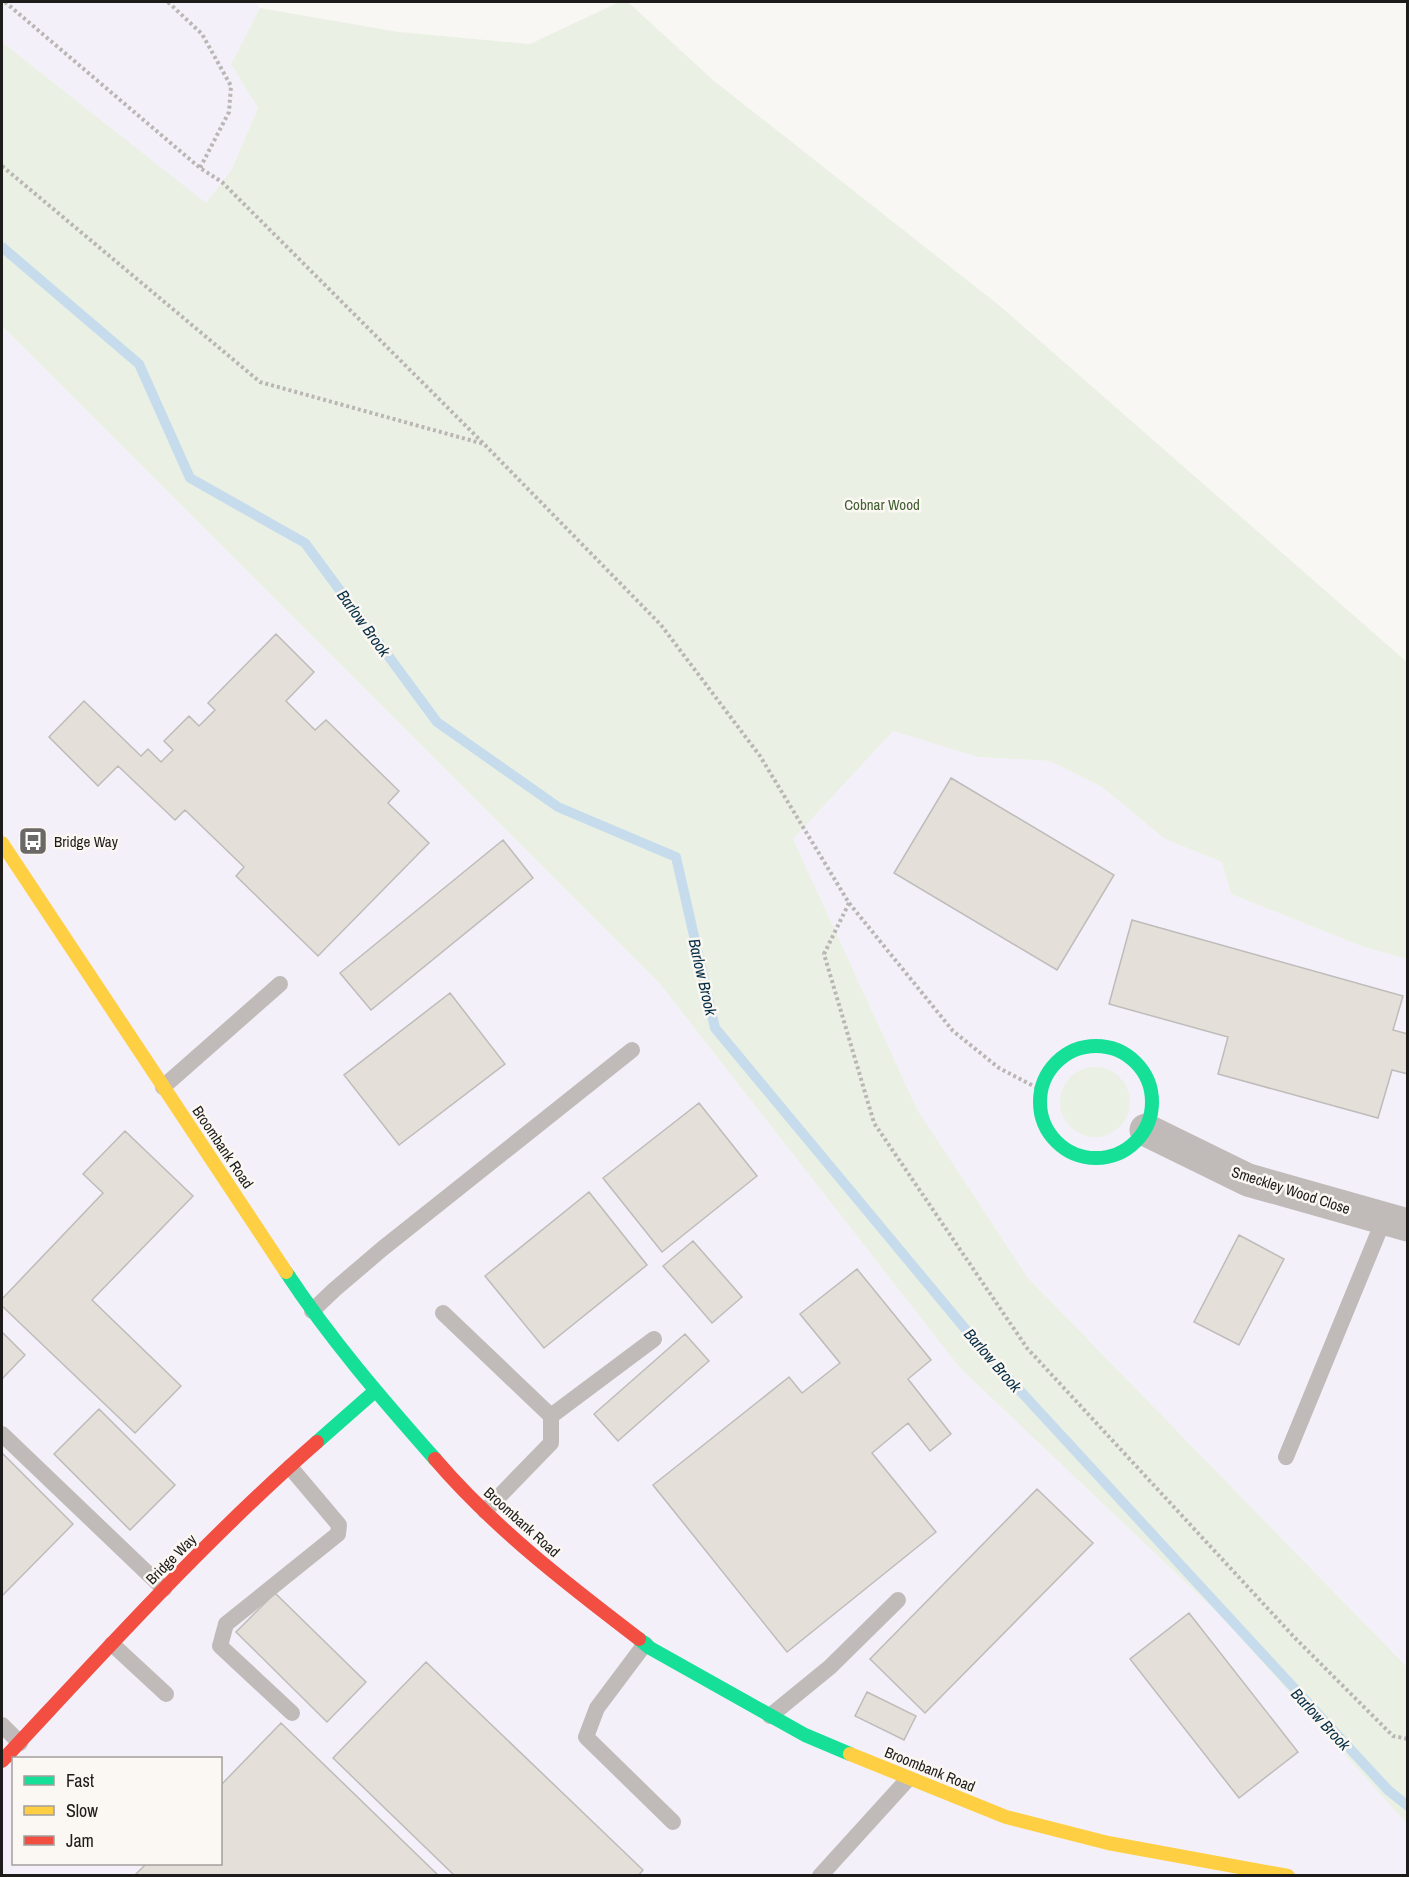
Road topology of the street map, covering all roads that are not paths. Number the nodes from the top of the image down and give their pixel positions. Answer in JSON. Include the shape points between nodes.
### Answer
{"nodes":[{"id":1,"x":2,"y":843,"type":"edge"},
{"id":2,"x":280,"y":984,"type":"dead end"},
{"id":3,"x":632,"y":1050,"type":"dead end"},
{"id":4,"x":163,"y":1087,"type":"junction"},
{"id":5,"x":1146,"y":1130,"type":"junction"},
{"id":6,"x":1396,"y":1222,"type":"edge"},
{"id":7,"x":312,"y":1311,"type":"junction"},
{"id":8,"x":442,"y":1312,"type":"dead end"},
{"id":9,"x":654,"y":1339,"type":"dead end"},
{"id":10,"x":375,"y":1391,"type":"junction"},
{"id":11,"x":551,"y":1416,"type":"junction"},
{"id":12,"x":2,"y":1434,"type":"edge"},
{"id":13,"x":1286,"y":1457,"type":"dead end"},
{"id":14,"x":290,"y":1467,"type":"junction"},
{"id":15,"x":485,"y":1511,"type":"junction"},
{"id":16,"x":164,"y":1588,"type":"junction"},
{"id":17,"x":898,"y":1600,"type":"dead end"},
{"id":18,"x":112,"y":1644,"type":"junction"},
{"id":19,"x":645,"y":1644,"type":"junction"},
{"id":20,"x":166,"y":1694,"type":"dead end"},
{"id":21,"x":292,"y":1713,"type":"dead end"},
{"id":22,"x":770,"y":1716,"type":"junction"},
{"id":23,"x":2,"y":1725,"type":"edge"},
{"id":24,"x":20,"y":1743,"type":"junction"},
{"id":25,"x":2,"y":1761,"type":"edge"},
{"id":26,"x":908,"y":1779,"type":"junction"},
{"id":27,"x":673,"y":1822,"type":"dead end"},
{"id":28,"x":1165,"y":1853,"type":"junction"},
{"id":29,"x":820,"y":1875,"type":"edge"},
{"id":30,"x":1166,"y":1875,"type":"edge"},
{"id":31,"x":1287,"y":1875,"type":"edge"}],
"edges":[{"from":1,"to":4,"type":"street","name":"Broombank Road"},
{"from":2,"to":4,"type":"lane"},
{"from":3,"to":7,"type":"lane","via":[[382,1249]]},
{"from":4,"to":7,"type":"street","name":"Broombank Road"},
{"from":5,"to":5,"type":"street","via":[[1152,1112],[1152,1093],[1133,1060],[1116,1050],[1097,1046],[1078,1049],[1061,1058],[1049,1072],[1041,1090],[1040,1108],[1054,1140],[1068,1151],[1102,1158],[1120,1154]]},
{"from":5,"to":6,"type":"street","name":"Smeckley Wood Close","via":[[1248,1180]]},
{"from":6,"to":13,"type":"lane"},
{"from":7,"to":10,"type":"street","name":"Broombank Road"},
{"from":8,"to":11,"type":"lane"},
{"from":9,"to":11,"type":"lane"},
{"from":10,"to":14,"type":"street","name":"Bridge Way"},
{"from":10,"to":15,"type":"street","name":"Broombank Road","via":[[458,1486]]},
{"from":11,"to":15,"type":"lane","via":[[551,1443]]},
{"from":12,"to":16,"type":"lane"},
{"from":14,"to":16,"type":"street","name":"Bridge Way"},
{"from":14,"to":21,"type":"lane","via":[[339,1525],[338,1534],[226,1624],[220,1646]]},
{"from":15,"to":19,"type":"street","name":"Broombank Road","via":[[562,1580]]},
{"from":16,"to":18,"type":"street","name":"Bridge Way"},
{"from":17,"to":22,"type":"lane","via":[[830,1667]]},
{"from":18,"to":20,"type":"lane"},
{"from":18,"to":24,"type":"street","name":"Bridge Way"},
{"from":19,"to":22,"type":"street","name":"Broombank Road"},
{"from":19,"to":27,"type":"lane","via":[[597,1708],[586,1737]]},
{"from":22,"to":26,"type":"street","name":"Broombank Road"},
{"from":23,"to":24,"type":"lane"},
{"from":24,"to":25,"type":"street","name":"Bridge Way"},
{"from":26,"to":28,"type":"street","name":"Broombank Road","via":[[1006,1817]]},
{"from":26,"to":29,"type":"lane"},
{"from":28,"to":30,"type":"lane"},
{"from":28,"to":31,"type":"street","name":"Broombank Road"}]}
